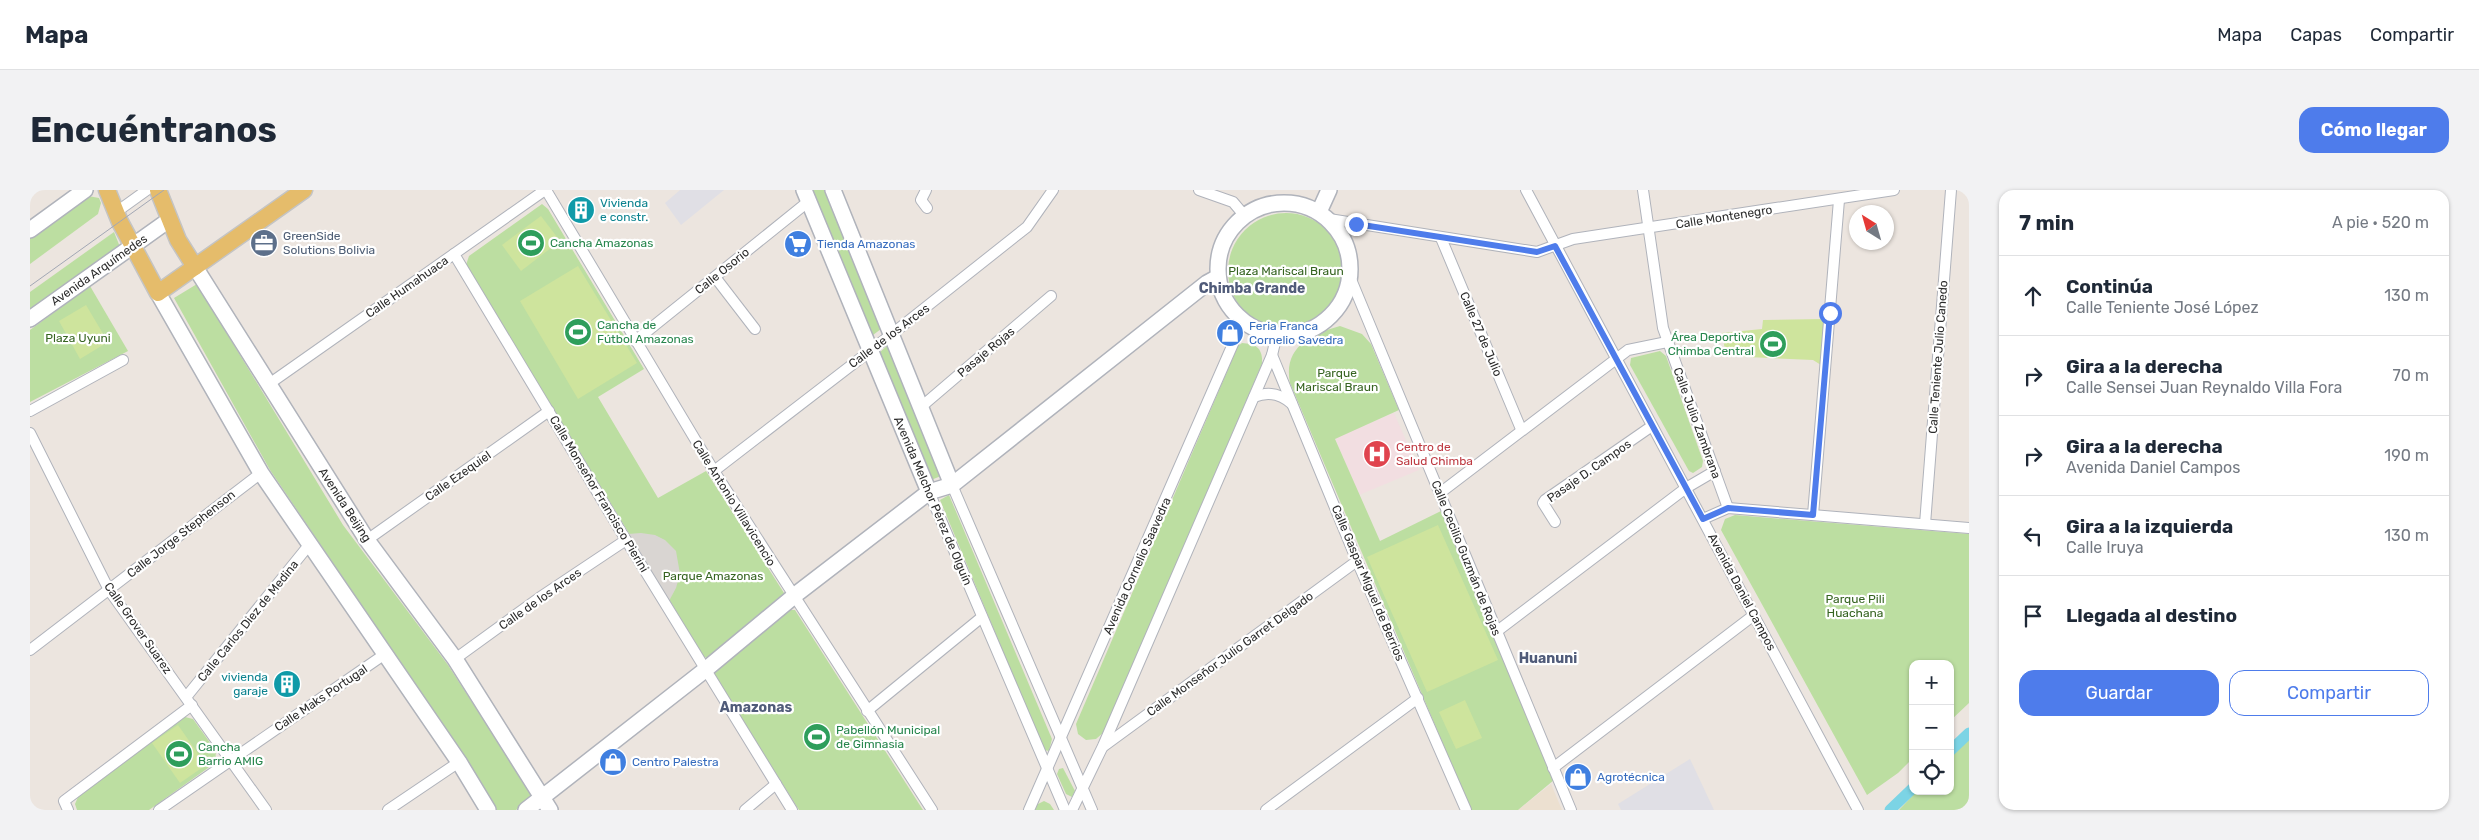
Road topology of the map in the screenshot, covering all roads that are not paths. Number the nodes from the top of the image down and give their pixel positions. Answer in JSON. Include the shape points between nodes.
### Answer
{"nodes":[{"id":1,"x":85,"y":190,"type":"edge"},
{"id":2,"x":107,"y":190,"type":"edge"},
{"id":3,"x":147,"y":190,"type":"edge"},
{"id":4,"x":158,"y":190,"type":"edge"},
{"id":5,"x":284,"y":190,"type":"edge"},
{"id":6,"x":304,"y":190,"type":"edge"},
{"id":7,"x":545,"y":190,"type":"edge"},
{"id":8,"x":833,"y":190,"type":"edge"},
{"id":9,"x":926,"y":190,"type":"edge"},
{"id":10,"x":1052,"y":190,"type":"edge"},
{"id":11,"x":1198,"y":190,"type":"edge"},
{"id":12,"x":1328,"y":190,"type":"edge"},
{"id":13,"x":1526,"y":190,"type":"edge"},
{"id":14,"x":1643,"y":190,"type":"edge"},
{"id":15,"x":1894,"y":190,"type":"edge"},
{"id":16,"x":1951,"y":190,"type":"edge"},
{"id":17,"x":806,"y":196,"type":"edge"},
{"id":18,"x":1294,"y":196,"type":"edge"},
{"id":19,"x":1839,"y":200,"type":"junction"},
{"id":20,"x":927,"y":208,"type":"dead end"},
{"id":21,"x":115,"y":213,"type":"junction"},
{"id":22,"x":1244,"y":215,"type":"junction"},
{"id":23,"x":1324,"y":216,"type":"junction"},
{"id":24,"x":169,"y":220,"type":"junction"},
{"id":25,"x":1649,"y":229,"type":"junction"},
{"id":26,"x":30,"y":230,"type":"edge"},
{"id":27,"x":1441,"y":238,"type":"junction"},
{"id":28,"x":133,"y":246,"type":"junction"},
{"id":29,"x":1555,"y":246,"type":"junction"},
{"id":30,"x":454,"y":254,"type":"junction"},
{"id":31,"x":192,"y":262,"type":"junction"},
{"id":32,"x":715,"y":277,"type":"junction"},
{"id":33,"x":1218,"y":277,"type":"junction"},
{"id":34,"x":1350,"y":277,"type":"junction"},
{"id":35,"x":155,"y":288,"type":"junction"},
{"id":36,"x":1051,"y":296,"type":"dead end"},
{"id":37,"x":30,"y":319,"type":"edge"},
{"id":38,"x":1243,"y":321,"type":"junction"},
{"id":39,"x":755,"y":329,"type":"dead end"},
{"id":40,"x":892,"y":334,"type":"junction"},
{"id":41,"x":1277,"y":334,"type":"junction"},
{"id":42,"x":635,"y":341,"type":"junction"},
{"id":43,"x":1667,"y":342,"type":"junction"},
{"id":44,"x":870,"y":350,"type":"junction"},
{"id":45,"x":1272,"y":355,"type":"junction"},
{"id":46,"x":1616,"y":359,"type":"junction"},
{"id":47,"x":122,"y":360,"type":"dead end"},
{"id":48,"x":269,"y":384,"type":"junction"},
{"id":49,"x":1254,"y":397,"type":"junction"},
{"id":50,"x":1293,"y":404,"type":"junction"},
{"id":51,"x":921,"y":408,"type":"junction"},
{"id":52,"x":549,"y":411,"type":"junction"},
{"id":53,"x":30,"y":412,"type":"edge"},
{"id":54,"x":1652,"y":426,"type":"junction"},
{"id":55,"x":1521,"y":429,"type":"junction"},
{"id":56,"x":30,"y":433,"type":"edge"},
{"id":57,"x":714,"y":471,"type":"junction"},
{"id":58,"x":1715,"y":471,"type":"junction"},
{"id":59,"x":262,"y":473,"type":"junction"},
{"id":60,"x":952,"y":485,"type":"junction"},
{"id":61,"x":1686,"y":488,"type":"junction"},
{"id":62,"x":929,"y":492,"type":"junction"},
{"id":63,"x":1440,"y":493,"type":"junction"},
{"id":64,"x":1728,"y":508,"type":"junction"},
{"id":65,"x":1813,"y":515,"type":"junction"},
{"id":66,"x":1703,"y":519,"type":"junction"},
{"id":67,"x":1555,"y":522,"type":"dead end"},
{"id":68,"x":1925,"y":524,"type":"junction"},
{"id":69,"x":1969,"y":528,"type":"edge"},
{"id":70,"x":367,"y":540,"type":"junction"},
{"id":71,"x":626,"y":540,"type":"junction"},
{"id":72,"x":309,"y":545,"type":"junction"},
{"id":73,"x":1358,"y":561,"type":"junction"},
{"id":74,"x":109,"y":590,"type":"junction"},
{"id":75,"x":793,"y":597,"type":"junction"},
{"id":76,"x":1754,"y":615,"type":"junction"},
{"id":77,"x":982,"y":617,"type":"junction"},
{"id":78,"x":1496,"y":632,"type":"junction"},
{"id":79,"x":30,"y":650,"type":"edge"},
{"id":80,"x":385,"y":654,"type":"junction"},
{"id":81,"x":455,"y":659,"type":"junction"},
{"id":82,"x":705,"y":670,"type":"junction"},
{"id":83,"x":1418,"y":698,"type":"junction"},
{"id":84,"x":190,"y":700,"type":"junction"},
{"id":85,"x":868,"y":711,"type":"junction"},
{"id":86,"x":1061,"y":738,"type":"junction"},
{"id":87,"x":1103,"y":746,"type":"junction"},
{"id":88,"x":231,"y":759,"type":"junction"},
{"id":89,"x":459,"y":762,"type":"junction"},
{"id":90,"x":1553,"y":768,"type":"junction"},
{"id":91,"x":1047,"y":770,"type":"junction"},
{"id":92,"x":776,"y":784,"type":"junction"},
{"id":93,"x":1082,"y":787,"type":"junction"},
{"id":94,"x":542,"y":795,"type":"junction"},
{"id":95,"x":68,"y":810,"type":"edge"},
{"id":96,"x":159,"y":810,"type":"edge"},
{"id":97,"x":266,"y":810,"type":"edge"},
{"id":98,"x":388,"y":810,"type":"edge"},
{"id":99,"x":488,"y":810,"type":"edge"},
{"id":100,"x":526,"y":810,"type":"edge"},
{"id":101,"x":550,"y":810,"type":"edge"},
{"id":102,"x":745,"y":810,"type":"edge"},
{"id":103,"x":792,"y":810,"type":"edge"},
{"id":104,"x":932,"y":810,"type":"edge"},
{"id":105,"x":1029,"y":810,"type":"edge"},
{"id":106,"x":1066,"y":810,"type":"edge"},
{"id":107,"x":1072,"y":810,"type":"edge"},
{"id":108,"x":1092,"y":810,"type":"edge"},
{"id":109,"x":1266,"y":810,"type":"edge"},
{"id":110,"x":1466,"y":810,"type":"edge"},
{"id":111,"x":1571,"y":810,"type":"edge"},
{"id":112,"x":1858,"y":810,"type":"edge"}],
"edges":[{"from":1,"to":26,"type":"street"},
{"from":2,"to":21,"type":"main road"},
{"from":3,"to":21,"type":"street"},
{"from":4,"to":24,"type":"main road","name":"Avenida Beijing"},
{"from":5,"to":31,"type":"main road"},
{"from":6,"to":31,"type":"main road"},
{"from":7,"to":30,"type":"street","name":"Calle Humahuaca"},
{"from":7,"to":42,"type":"street","name":"Calle Antonio Villavicencio"},
{"from":8,"to":40,"type":"street","name":"Avenida Melchor Pérez de Olguín"},
{"from":9,"to":20,"type":"street","via":[[921,200]]},
{"from":10,"to":40,"type":"street","name":"Calle de los Arces","via":[[1027,227]]},
{"from":11,"to":22,"type":"street","via":[[1233,202]]},
{"from":12,"to":23,"type":"street"},
{"from":13,"to":29,"type":"street","name":"Avenida Daniel Campos"},
{"from":14,"to":25,"type":"street","name":"Calle Julio Zambrana"},
{"from":15,"to":19,"type":"street","name":"Calle Montenegro"},
{"from":16,"to":68,"type":"street","name":"Calle Teniente Julio Canedo"},
{"from":17,"to":32,"type":"street","name":"Calle Osorio"},
{"from":17,"to":44,"type":"street","name":"Avenida Melchor Pérez de Olguín"},
{"from":18,"to":22,"type":"street"},
{"from":18,"to":23,"type":"street"},
{"from":19,"to":25,"type":"street","name":"Calle Montenegro"},
{"from":19,"to":65,"type":"street"},
{"from":21,"to":28,"type":"main road"},
{"from":22,"to":33,"type":"street","via":[[1222,245]]},
{"from":23,"to":27,"type":"street","name":"Calle Montenegro"},
{"from":23,"to":34,"type":"street","via":[[1339,232],[1346,246]]},
{"from":24,"to":28,"type":"street","name":"Avenida Arquímedes"},
{"from":24,"to":31,"type":"main road","name":"Avenida Beijing"},
{"from":25,"to":29,"type":"street","name":"Calle Montenegro","via":[[1573,239]]},
{"from":25,"to":43,"type":"street","name":"Calle Julio Zambrana"},
{"from":27,"to":29,"type":"street","name":"Calle Montenegro","via":[[1537,252]]},
{"from":27,"to":55,"type":"street","name":"Calle 27 de Julio"},
{"from":28,"to":35,"type":"main road"},
{"from":28,"to":37,"type":"street","name":"Avenida Arquímedes"},
{"from":29,"to":46,"type":"street","name":"Avenida Daniel Campos"},
{"from":30,"to":48,"type":"street","name":"Calle Humahuaca"},
{"from":30,"to":52,"type":"street","name":"Calle Monseñor Francisco Pierini"},
{"from":31,"to":35,"type":"main road"},
{"from":31,"to":48,"type":"street","name":"Avenida Beijing"},
{"from":32,"to":39,"type":"street"},
{"from":32,"to":42,"type":"street","name":"Calle Osorio"},
{"from":33,"to":38,"type":"street","via":[[1229,306]]},
{"from":33,"to":60,"type":"street"},
{"from":34,"to":41,"type":"street","via":[[1343,299],[1329,317],[1300,333]]},
{"from":34,"to":63,"type":"street","name":"Calle Cecilio Guzmán de Rojas"},
{"from":35,"to":59,"type":"street"},
{"from":36,"to":51,"type":"street","name":"Pasaje Rojas"},
{"from":38,"to":41,"type":"street","via":[[1259,330]]},
{"from":38,"to":86,"type":"street","name":"Avenida Cornelio Saavedra"},
{"from":40,"to":44,"type":"street","name":"Calle de los Arces"},
{"from":40,"to":51,"type":"street","name":"Avenida Melchor Pérez de Olguín"},
{"from":41,"to":45,"type":"street"},
{"from":42,"to":57,"type":"street","name":"Calle Antonio Villavicencio"},
{"from":43,"to":46,"type":"street","via":[[1628,350]]},
{"from":43,"to":58,"type":"street","name":"Calle Julio Zambrana"},
{"from":44,"to":57,"type":"street","name":"Calle de los Arces"},
{"from":44,"to":62,"type":"street","name":"Avenida Melchor Pérez de Olguín"},
{"from":45,"to":49,"type":"street"},
{"from":45,"to":50,"type":"street","name":"Calle Gaspar Miguel de Berrios"},
{"from":46,"to":54,"type":"street","name":"Avenida Daniel Campos"},
{"from":46,"to":55,"type":"street"},
{"from":47,"to":53,"type":"street"},
{"from":48,"to":70,"type":"street","name":"Avenida Beijing"},
{"from":49,"to":50,"type":"street","via":[[1277,394]]},
{"from":49,"to":87,"type":"street"},
{"from":50,"to":73,"type":"street","name":"Calle Gaspar Miguel de Berrios"},
{"from":51,"to":60,"type":"street","name":"Avenida Melchor Pérez de Olguín"},
{"from":52,"to":70,"type":"street","name":"Calle Ezequiel"},
{"from":52,"to":71,"type":"street","name":"Calle Monseñor Francisco Pierini"},
{"from":54,"to":61,"type":"street","name":"Avenida Daniel Campos"},
{"from":54,"to":67,"type":"street","name":"Pasaje D. Campos","via":[[1545,500],[1545,508]]},
{"from":55,"to":63,"type":"street"},
{"from":56,"to":74,"type":"street","name":"Calle Grover Suarez"},
{"from":57,"to":75,"type":"street","name":"Calle Antonio Villavicencio"},
{"from":58,"to":61,"type":"street"},
{"from":58,"to":64,"type":"street","name":"Calle Julio Zambrana"},
{"from":59,"to":72,"type":"street"},
{"from":59,"to":74,"type":"street","name":"Calle Jorge Stephenson"},
{"from":60,"to":62,"type":"street"},
{"from":60,"to":86,"type":"street","name":"Avenida Melchor Pérez de Olguín"},
{"from":61,"to":66,"type":"street","name":"Avenida Daniel Campos"},
{"from":61,"to":78,"type":"street"},
{"from":62,"to":75,"type":"street"},
{"from":62,"to":77,"type":"street","name":"Avenida Melchor Pérez de Olguín"},
{"from":63,"to":78,"type":"street","name":"Calle Cecilio Guzmán de Rojas"},
{"from":64,"to":65,"type":"street"},
{"from":64,"to":66,"type":"street"},
{"from":65,"to":68,"type":"street"},
{"from":66,"to":76,"type":"street","name":"Avenida Daniel Campos"},
{"from":68,"to":69,"type":"street"},
{"from":70,"to":81,"type":"street","name":"Avenida Beijing"},
{"from":71,"to":81,"type":"street","name":"Calle de los Arces"},
{"from":71,"to":82,"type":"street","name":"Calle Monseñor Francisco Pierini"},
{"from":72,"to":80,"type":"street"},
{"from":72,"to":84,"type":"street","name":"Calle Carlos Diez de Medina"},
{"from":73,"to":83,"type":"street","name":"Calle Gaspar Miguel de Berrios"},
{"from":73,"to":87,"type":"street","name":"Calle Monseñor Julio Garret Delgado"},
{"from":74,"to":79,"type":"street","name":"Calle Jorge Stephenson"},
{"from":74,"to":84,"type":"street","name":"Calle Grover Suarez"},
{"from":75,"to":82,"type":"street"},
{"from":75,"to":85,"type":"street","name":"Calle Antonio Villavicencio"},
{"from":76,"to":90,"type":"street"},
{"from":76,"to":112,"type":"street","name":"Avenida Daniel Campos"},
{"from":77,"to":85,"type":"street"},
{"from":77,"to":91,"type":"street","name":"Avenida Melchor Pérez de Olguín"},
{"from":78,"to":90,"type":"street","name":"Calle Cecilio Guzmán de Rojas"},
{"from":80,"to":88,"type":"street","name":"Calle Maks Portugal"},
{"from":80,"to":89,"type":"street"},
{"from":81,"to":94,"type":"street","name":"Avenida Beijing"},
{"from":82,"to":92,"type":"street","name":"Calle Monseñor Francisco Pierini"},
{"from":82,"to":94,"type":"street"},
{"from":83,"to":109,"type":"street"},
{"from":83,"to":110,"type":"street","name":"Calle Gaspar Miguel de Berrios"},
{"from":84,"to":88,"type":"street","name":"Calle Grover Suarez"},
{"from":84,"to":95,"type":"street","name":"Calle Carlos Diez de Medina","via":[[64,801]]},
{"from":85,"to":104,"type":"street","name":"Calle Antonio Villavicencio"},
{"from":86,"to":91,"type":"street","name":"Avenida Cornelio Saavedra"},
{"from":86,"to":93,"type":"street","name":"Avenida Melchor Pérez de Olguín"},
{"from":87,"to":93,"type":"street"},
{"from":88,"to":96,"type":"street","name":"Calle Maks Portugal"},
{"from":88,"to":97,"type":"street","name":"Calle Grover Suarez"},
{"from":89,"to":98,"type":"street"},
{"from":89,"to":99,"type":"street"},
{"from":90,"to":111,"type":"street","name":"Calle Cecilio Guzmán de Rojas"},
{"from":91,"to":105,"type":"street","name":"Avenida Cornelio Saavedra"},
{"from":91,"to":106,"type":"street","name":"Avenida Melchor Pérez de Olguín"},
{"from":92,"to":102,"type":"street"},
{"from":92,"to":103,"type":"street","name":"Calle Monseñor Francisco Pierini"},
{"from":93,"to":107,"type":"street"},
{"from":93,"to":108,"type":"street","name":"Avenida Melchor Pérez de Olguín"},
{"from":94,"to":100,"type":"street"},
{"from":94,"to":101,"type":"street","name":"Avenida Beijing"}]}
